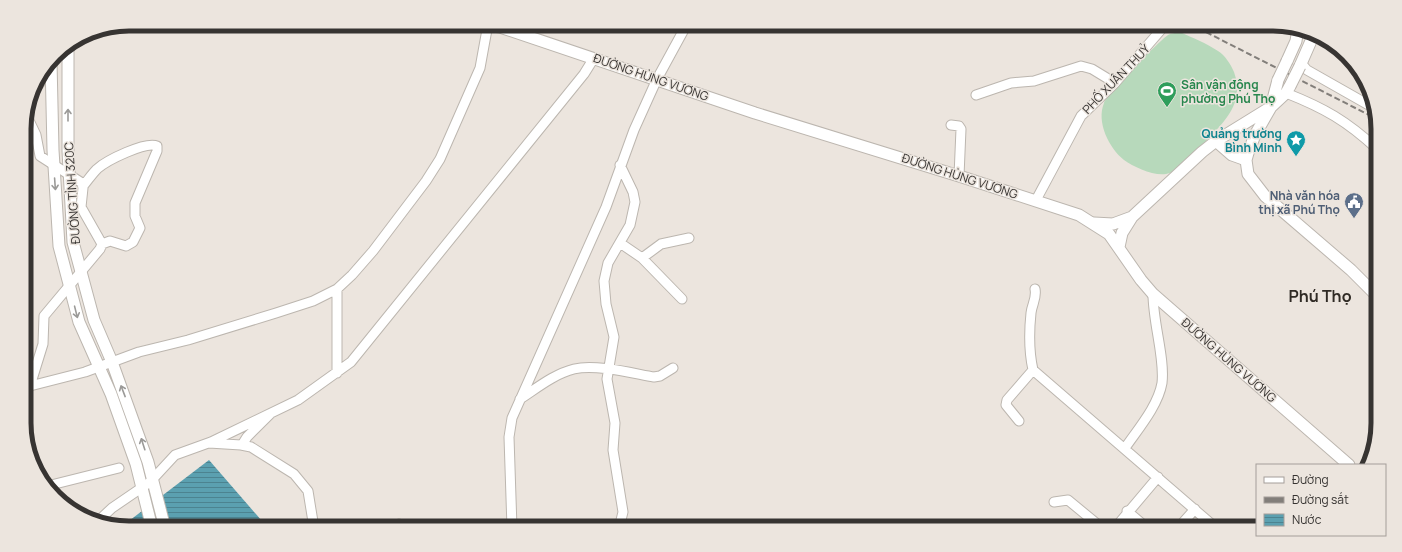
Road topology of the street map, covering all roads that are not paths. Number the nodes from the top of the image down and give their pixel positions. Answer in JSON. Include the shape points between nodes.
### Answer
{"nodes":[{"id":1,"x":487,"y":31,"type":"edge"},
{"id":2,"x":512,"y":31,"type":"edge"},
{"id":3,"x":683,"y":31,"type":"edge"},
{"id":4,"x":1160,"y":31,"type":"edge"},
{"id":5,"x":1297,"y":34,"type":"edge"},
{"id":6,"x":1312,"y":39,"type":"edge"},
{"id":7,"x":69,"y":52,"type":"edge"},
{"id":8,"x":594,"y":58,"type":"junction"},
{"id":9,"x":1301,"y":65,"type":"junction"},
{"id":10,"x":51,"y":69,"type":"edge"},
{"id":11,"x":657,"y":79,"type":"junction"},
{"id":12,"x":1115,"y":83,"type":"junction"},
{"id":13,"x":1288,"y":89,"type":"junction"},
{"id":14,"x":976,"y":95,"type":"dead end"},
{"id":15,"x":1368,"y":105,"type":"edge"},
{"id":16,"x":1271,"y":107,"type":"junction"},
{"id":17,"x":31,"y":124,"type":"edge"},
{"id":18,"x":951,"y":125,"type":"dead end"},
{"id":19,"x":1216,"y":141,"type":"junction"},
{"id":20,"x":1371,"y":144,"type":"edge"},
{"id":21,"x":1246,"y":160,"type":"junction"},
{"id":22,"x":54,"y":165,"type":"junction"},
{"id":23,"x":620,"y":165,"type":"junction"},
{"id":24,"x":69,"y":175,"type":"junction"},
{"id":25,"x":959,"y":176,"type":"junction"},
{"id":26,"x":83,"y":186,"type":"junction"},
{"id":27,"x":1036,"y":200,"type":"junction"},
{"id":28,"x":1132,"y":217,"type":"junction"},
{"id":29,"x":1093,"y":223,"type":"junction"},
{"id":30,"x":689,"y":238,"type":"dead end"},
{"id":31,"x":620,"y":243,"type":"junction"},
{"id":32,"x":102,"y":244,"type":"junction"},
{"id":33,"x":1119,"y":247,"type":"junction"},
{"id":34,"x":642,"y":258,"type":"junction"},
{"id":35,"x":81,"y":271,"type":"junction"},
{"id":36,"x":69,"y":285,"type":"junction"},
{"id":37,"x":337,"y":289,"type":"junction"},
{"id":38,"x":1035,"y":289,"type":"dead end"},
{"id":39,"x":1371,"y":289,"type":"edge"},
{"id":40,"x":1153,"y":294,"type":"junction"},
{"id":41,"x":682,"y":299,"type":"dead end"},
{"id":42,"x":112,"y":362,"type":"junction"},
{"id":43,"x":99,"y":367,"type":"junction"},
{"id":44,"x":673,"y":368,"type":"dead end"},
{"id":45,"x":608,"y":370,"type":"junction"},
{"id":46,"x":1033,"y":370,"type":"junction"},
{"id":47,"x":337,"y":373,"type":"junction"},
{"id":48,"x":31,"y":379,"type":"edge"},
{"id":49,"x":31,"y":387,"type":"edge"},
{"id":50,"x":520,"y":399,"type":"junction"},
{"id":51,"x":272,"y":412,"type":"junction"},
{"id":52,"x":1019,"y":421,"type":"dead end"},
{"id":53,"x":208,"y":443,"type":"junction"},
{"id":54,"x":242,"y":445,"type":"junction"},
{"id":55,"x":1125,"y":448,"type":"junction"},
{"id":56,"x":1348,"y":464,"type":"edge"},
{"id":57,"x":119,"y":468,"type":"dead end"},
{"id":58,"x":1158,"y":477,"type":"junction"},
{"id":59,"x":153,"y":479,"type":"junction"},
{"id":60,"x":53,"y":485,"type":"edge"},
{"id":61,"x":142,"y":488,"type":"junction"},
{"id":62,"x":1054,"y":502,"type":"dead end"},
{"id":63,"x":1195,"y":509,"type":"junction"},
{"id":64,"x":1125,"y":514,"type":"junction"},
{"id":65,"x":102,"y":517,"type":"edge"},
{"id":66,"x":150,"y":521,"type":"edge"},
{"id":67,"x":163,"y":521,"type":"edge"},
{"id":68,"x":313,"y":521,"type":"edge"},
{"id":69,"x":512,"y":521,"type":"edge"},
{"id":70,"x":621,"y":521,"type":"edge"},
{"id":71,"x":1094,"y":521,"type":"edge"},
{"id":72,"x":1115,"y":521,"type":"edge"},
{"id":73,"x":1120,"y":521,"type":"edge"},
{"id":74,"x":1136,"y":521,"type":"edge"},
{"id":75,"x":1184,"y":521,"type":"edge"},
{"id":76,"x":1208,"y":521,"type":"edge"}],
"edges":[{"from":1,"to":37,"type":"street","via":[[480,68],[440,159],[373,251]]},
{"from":2,"to":8,"type":"main road","name":"ĐƯỜNG HÙNG VƯƠNG"},
{"from":3,"to":11,"type":"street"},
{"from":4,"to":12,"type":"street","name":"PHỐ XUÂN THUỶ"},
{"from":5,"to":16,"type":"main road","bridge":true,"via":[[1278,80]]},
{"from":6,"to":9,"type":"main road"},
{"from":24,"to":7,"type":"main road","name":"ĐƯỜNG TỈNH 320C","one_way":true},
{"from":8,"to":11,"type":"main road","name":"ĐƯỜNG HÙNG VƯƠNG"},
{"from":8,"to":47,"type":"street","via":[[584,74],[358,355]]},
{"from":9,"to":13,"type":"main road","bridge":true},
{"from":9,"to":15,"type":"street"},
{"from":10,"to":22,"type":"main road","name":"ĐƯỜNG TỈNH 320C"},
{"from":11,"to":23,"type":"street"},
{"from":11,"to":25,"type":"main road","name":"ĐƯỜNG HÙNG VƯƠNG","via":[[756,113]]},
{"from":12,"to":14,"type":"street","via":[[1092,69],[1081,66],[1034,82],[1011,83]]},
{"from":12,"to":27,"type":"street","name":"PHỐ XUÂN THUỶ","via":[[1081,116]]},
{"from":13,"to":16,"type":"main road"},
{"from":13,"to":20,"type":"street","via":[[1349,124]]},
{"from":16,"to":19,"type":"main road"},
{"from":16,"to":21,"type":"main road","via":[[1255,135]]},
{"from":17,"to":22,"type":"street","via":[[36,135],[38,153]]},
{"from":18,"to":25,"type":"street","via":[[959,126],[961,129]]},
{"from":19,"to":21,"type":"main road","via":[[1232,156]]},
{"from":19,"to":28,"type":"main road"},
{"from":21,"to":39,"type":"main road","via":[[1251,178],[1265,196]]},
{"from":22,"to":24,"type":"street"},
{"from":22,"to":36,"type":"main road","name":"ĐƯỜNG TỈNH 320C","one_way":true,"via":[[59,246]]},
{"from":23,"to":31,"type":"street","via":[[635,202],[630,225]]},
{"from":23,"to":50,"type":"street","via":[[606,207]]},
{"from":24,"to":26,"type":"street"},
{"from":24,"to":35,"type":"main road","name":"ĐƯỜNG TỈNH 320C","via":[[74,242]]},
{"from":25,"to":27,"type":"main road","name":"ĐƯỜNG HÙNG VƯƠNG"},
{"from":26,"to":32,"type":"street","via":[[81,207]]},
{"from":26,"to":32,"type":"street","via":[[105,163],[144,146],[157,146],[135,203],[135,216],[140,228],[134,242],[126,246],[110,241]]},
{"from":27,"to":29,"type":"main road","name":"ĐƯỜNG HÙNG VƯƠNG","via":[[1079,215]]},
{"from":28,"to":29,"type":"main road","via":[[1113,224]]},
{"from":28,"to":33,"type":"main road","via":[[1122,233]]},
{"from":29,"to":33,"type":"main road","name":"ĐƯỜNG HÙNG VƯƠNG","via":[[1109,234]]},
{"from":30,"to":34,"type":"street","via":[[661,244]]},
{"from":31,"to":34,"type":"street"},
{"from":31,"to":45,"type":"street","via":[[604,275],[606,304],[614,337]]},
{"from":32,"to":35,"type":"street"},
{"from":33,"to":40,"type":"main road","name":"ĐƯỜNG HÙNG VƯƠNG"},
{"from":34,"to":41,"type":"street"},
{"from":35,"to":36,"type":"street"},
{"from":35,"to":42,"type":"main road","name":"ĐƯỜNG TỈNH 320C","via":[[94,320]]},
{"from":36,"to":43,"type":"main road","name":"ĐƯỜNG TỈNH 320C","one_way":true,"via":[[79,322]]},
{"from":36,"to":48,"type":"street","via":[[44,316],[42,344]]},
{"from":37,"to":42,"type":"street","via":[[313,301],[276,314],[139,352]]},
{"from":37,"to":47,"type":"street"},
{"from":38,"to":46,"type":"street","via":[[1031,312],[1030,355]]},
{"from":40,"to":55,"type":"street","via":[[1162,384],[1154,404]]},
{"from":40,"to":56,"type":"main road","name":"ĐƯỜNG HÙNG VƯƠNG"},
{"from":42,"to":43,"type":"street"},
{"from":59,"to":42,"type":"main road","name":"ĐƯỜNG TỈNH 320C","one_way":true,"via":[[137,427]]},
{"from":43,"to":49,"type":"street"},
{"from":43,"to":61,"type":"main road","name":"ĐƯỜNG TỈNH 320C","via":[[125,430]]},
{"from":44,"to":45,"type":"street","via":[[654,377]]},
{"from":45,"to":50,"type":"street","via":[[574,369],[548,380]]},
{"from":45,"to":70,"type":"street","via":[[615,423],[613,450],[623,512]]},
{"from":46,"to":52,"type":"street","via":[[1007,400],[1008,408]]},
{"from":46,"to":55,"type":"street"},
{"from":47,"to":51,"type":"street","via":[[304,396]]},
{"from":50,"to":69,"type":"street","via":[[512,418],[509,437]]},
{"from":51,"to":53,"type":"street"},
{"from":51,"to":54,"type":"street"},
{"from":53,"to":54,"type":"street"},
{"from":53,"to":59,"type":"street","via":[[174,455]]},
{"from":54,"to":68,"type":"street","via":[[256,449],[301,480],[310,496]]},
{"from":55,"to":58,"type":"street"},
{"from":57,"to":60,"type":"street"},
{"from":58,"to":63,"type":"street"},
{"from":58,"to":64,"type":"street"},
{"from":59,"to":61,"type":"street"},
{"from":59,"to":67,"type":"main road"},
{"from":61,"to":65,"type":"street"},
{"from":61,"to":66,"type":"main road"},
{"from":62,"to":71,"type":"street","via":[[1068,500]]},
{"from":63,"to":75,"type":"street"},
{"from":63,"to":76,"type":"street"},
{"from":64,"to":72,"type":"street"},
{"from":64,"to":73,"type":"street"},
{"from":64,"to":74,"type":"street"}]}
